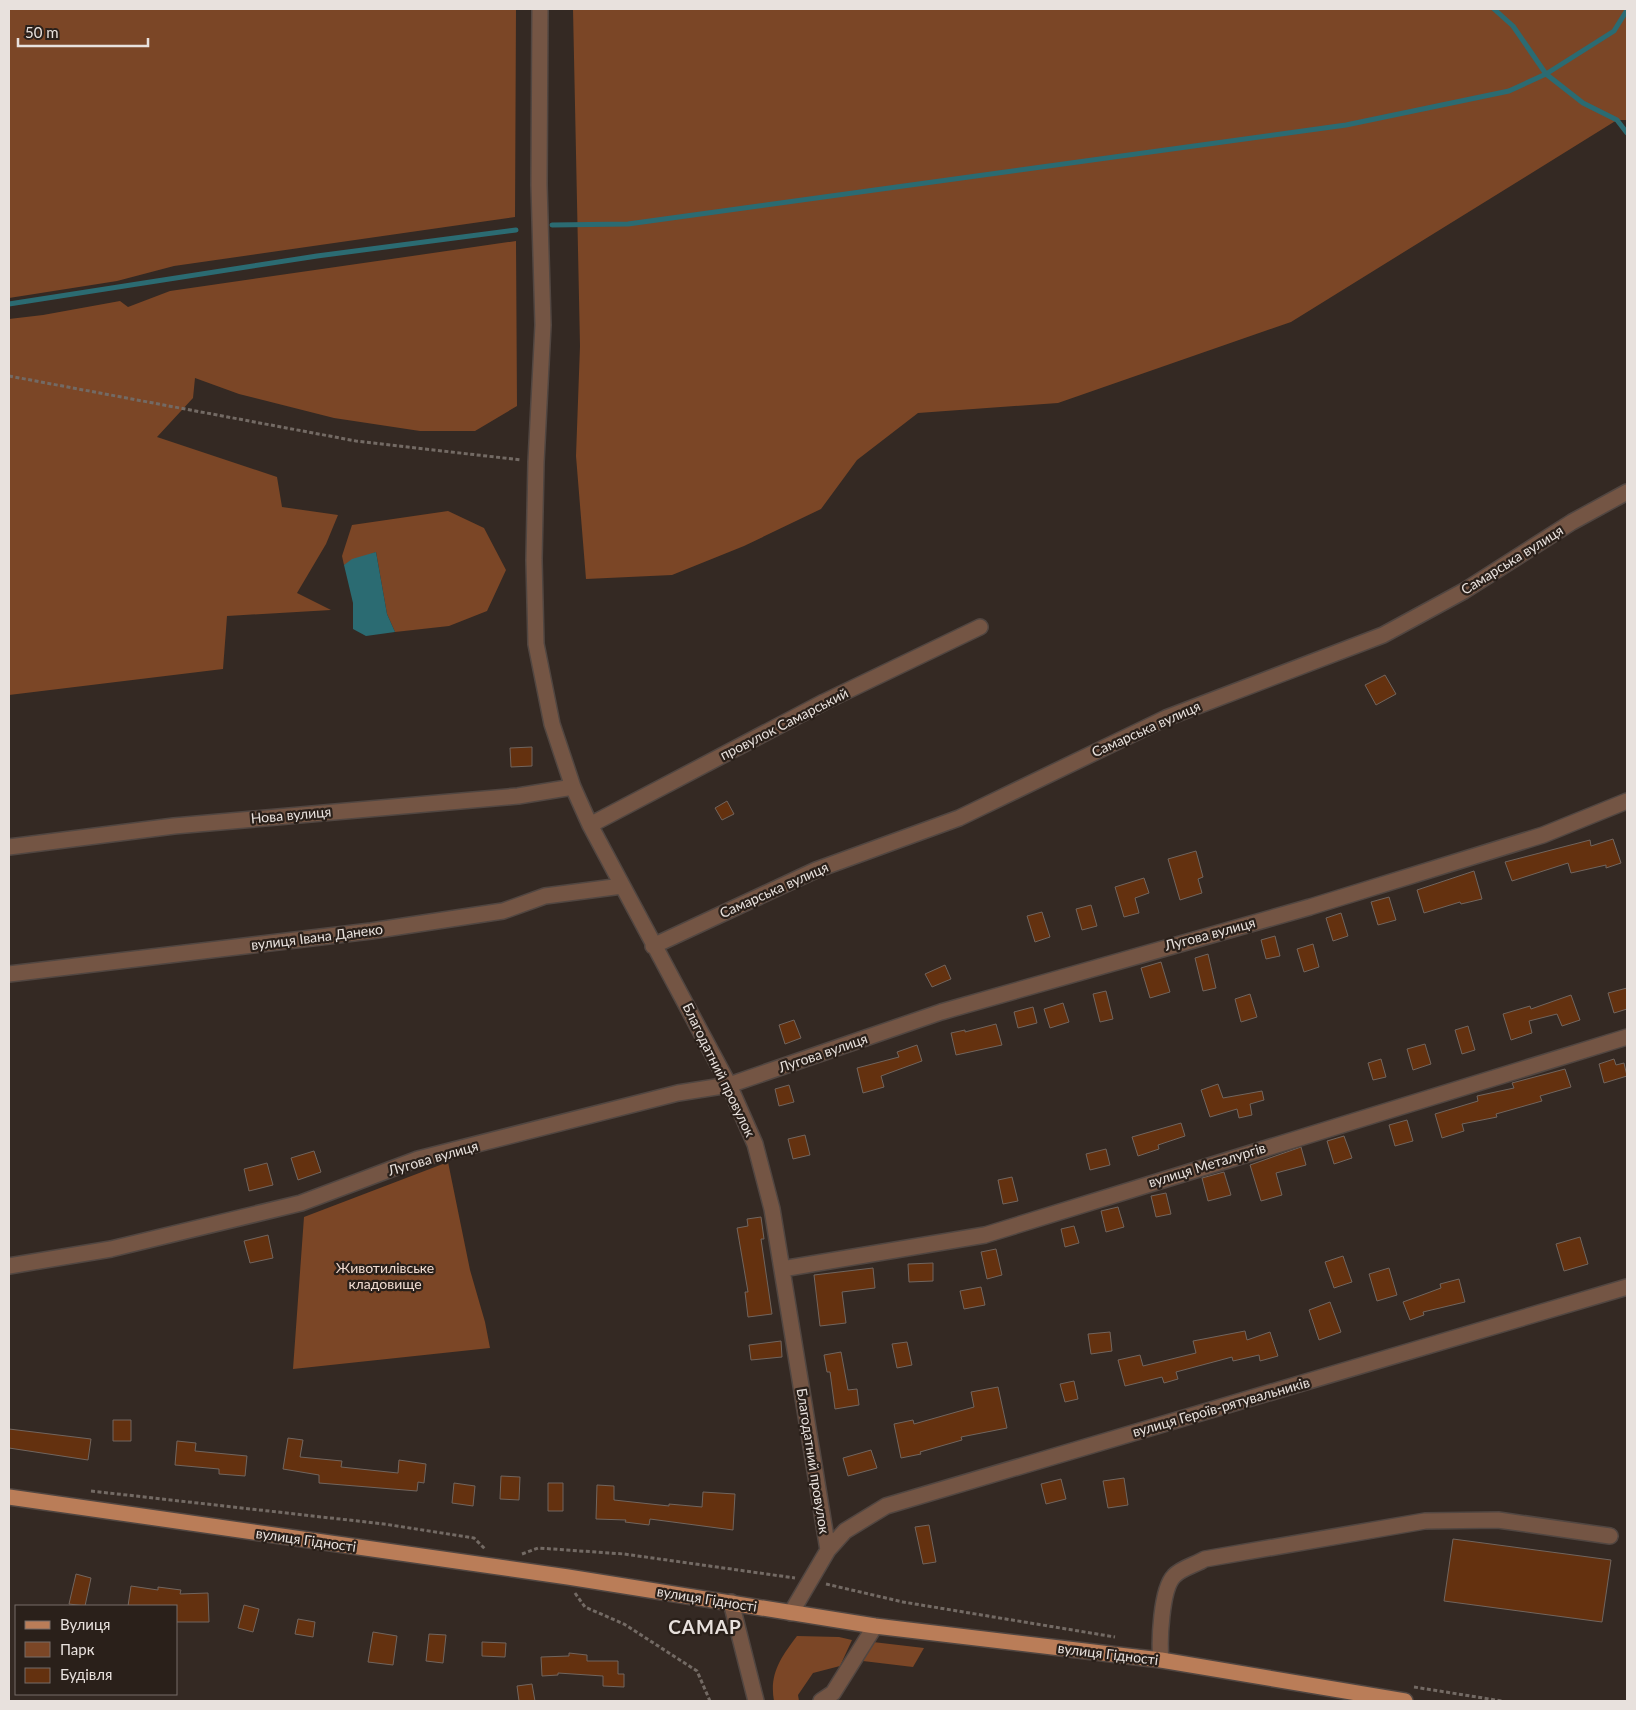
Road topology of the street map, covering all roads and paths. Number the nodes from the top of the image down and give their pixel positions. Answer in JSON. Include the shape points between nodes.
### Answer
{"nodes":[{"id":1,"x":540,"y":9,"type":"edge"},
{"id":2,"x":9,"y":376,"type":"edge"},
{"id":3,"x":536,"y":462,"type":"junction"},
{"id":4,"x":1627,"y":492,"type":"edge"},
{"id":5,"x":980,"y":627,"type":"dead end"},
{"id":6,"x":574,"y":787,"type":"junction"},
{"id":7,"x":1627,"y":801,"type":"edge"},
{"id":8,"x":590,"y":825,"type":"junction"},
{"id":9,"x":9,"y":847,"type":"edge"},
{"id":10,"x":622,"y":886,"type":"junction"},
{"id":11,"x":653,"y":946,"type":"junction"},
{"id":12,"x":9,"y":974,"type":"edge"},
{"id":13,"x":1627,"y":1037,"type":"edge"},
{"id":14,"x":729,"y":1085,"type":"junction"},
{"id":15,"x":9,"y":1266,"type":"edge"},
{"id":16,"x":782,"y":1269,"type":"junction"},
{"id":17,"x":1627,"y":1287,"type":"edge"},
{"id":18,"x":87,"y":1490,"type":"dead end"},
{"id":19,"x":9,"y":1496,"type":"edge"},
{"id":20,"x":1610,"y":1536,"type":"dead end"},
{"id":21,"x":828,"y":1550,"type":"junction"},
{"id":22,"x":489,"y":1552,"type":"dead end"},
{"id":23,"x":514,"y":1556,"type":"dead end"},
{"id":24,"x":568,"y":1577,"type":"junction"},
{"id":25,"x":810,"y":1580,"type":"junction"},
{"id":26,"x":731,"y":1602,"type":"junction"},
{"id":27,"x":791,"y":1613,"type":"junction"},
{"id":28,"x":875,"y":1626,"type":"junction"},
{"id":29,"x":1161,"y":1660,"type":"junction"},
{"id":30,"x":710,"y":1701,"type":"edge"},
{"id":31,"x":756,"y":1701,"type":"edge"},
{"id":32,"x":821,"y":1701,"type":"edge"},
{"id":33,"x":1405,"y":1701,"type":"edge"}],
"edges":[{"from":1,"to":3,"type":"street","name":"Благодатний провулок","via":[[539,185],[543,325]]},
{"from":2,"to":3,"type":"path","via":[[356,441]]},
{"from":3,"to":6,"type":"street","name":"Благодатний провулок","via":[[536,644],[552,724]]},
{"from":4,"to":11,"type":"street","name":"Самарська вулиця","via":[[1572,522],[1464,591],[1383,635],[1166,718],[959,818],[816,870]]},
{"from":5,"to":8,"type":"street","name":"провулок Самарський","via":[[824,702]]},
{"from":6,"to":8,"type":"street","name":"Благодатний провулок"},
{"from":6,"to":9,"type":"street","name":"Нова вулиця","via":[[518,796],[174,826]]},
{"from":7,"to":14,"type":"street","name":"Лугова вулиця","via":[[1543,835],[1310,907],[941,1012]]},
{"from":8,"to":10,"type":"street","name":"Благодатний провулок"},
{"from":10,"to":11,"type":"street","name":"Благодатний провулок"},
{"from":10,"to":12,"type":"street","name":"вулиця Івана Данеко","via":[[545,896],[503,911],[371,931]]},
{"from":11,"to":14,"type":"street","name":"Благодатний провулок"},
{"from":13,"to":16,"type":"street","name":"вулиця Металургів","via":[[985,1235]]},
{"from":14,"to":15,"type":"street","name":"Лугова вулиця","via":[[678,1094],[418,1159],[301,1203],[111,1249]]},
{"from":14,"to":16,"type":"street","name":"Благодатний провулок","via":[[755,1144],[772,1209]]},
{"from":16,"to":21,"type":"street","name":"Благодатний провулок"},
{"from":17,"to":21,"type":"street","name":"вулиця Героїв-рятувальників","via":[[901,1501],[861,1519],[845,1530]]},
{"from":18,"to":22,"type":"path","via":[[384,1524],[474,1538]]},
{"from":19,"to":24,"type":"main road","name":"вулиця Гідності"},
{"from":20,"to":29,"type":"street","via":[[1498,1520],[1425,1521],[1205,1559],[1181,1571],[1169,1584],[1159,1644]]},
{"from":21,"to":25,"type":"street","name":"вулиця Героїв-рятувальників"},
{"from":23,"to":25,"type":"path","via":[[538,1548],[624,1554]]},
{"from":24,"to":26,"type":"main road","name":"вулиця Гідності"},
{"from":24,"to":30,"type":"path","via":[[585,1608],[624,1624],[697,1671]]},
{"from":25,"to":27,"type":"street","name":"вулиця Героїв-рятувальників"},
{"from":26,"to":27,"type":"main road","name":"вулиця Гідності"},
{"from":26,"to":31,"type":"street"},
{"from":27,"to":28,"type":"main road","name":"вулиця Гідності"},
{"from":28,"to":29,"type":"main road","name":"вулиця Гідності"},
{"from":28,"to":32,"type":"street","via":[[833,1693]]},
{"from":29,"to":33,"type":"main road","name":"вулиця Гідності"}]}
